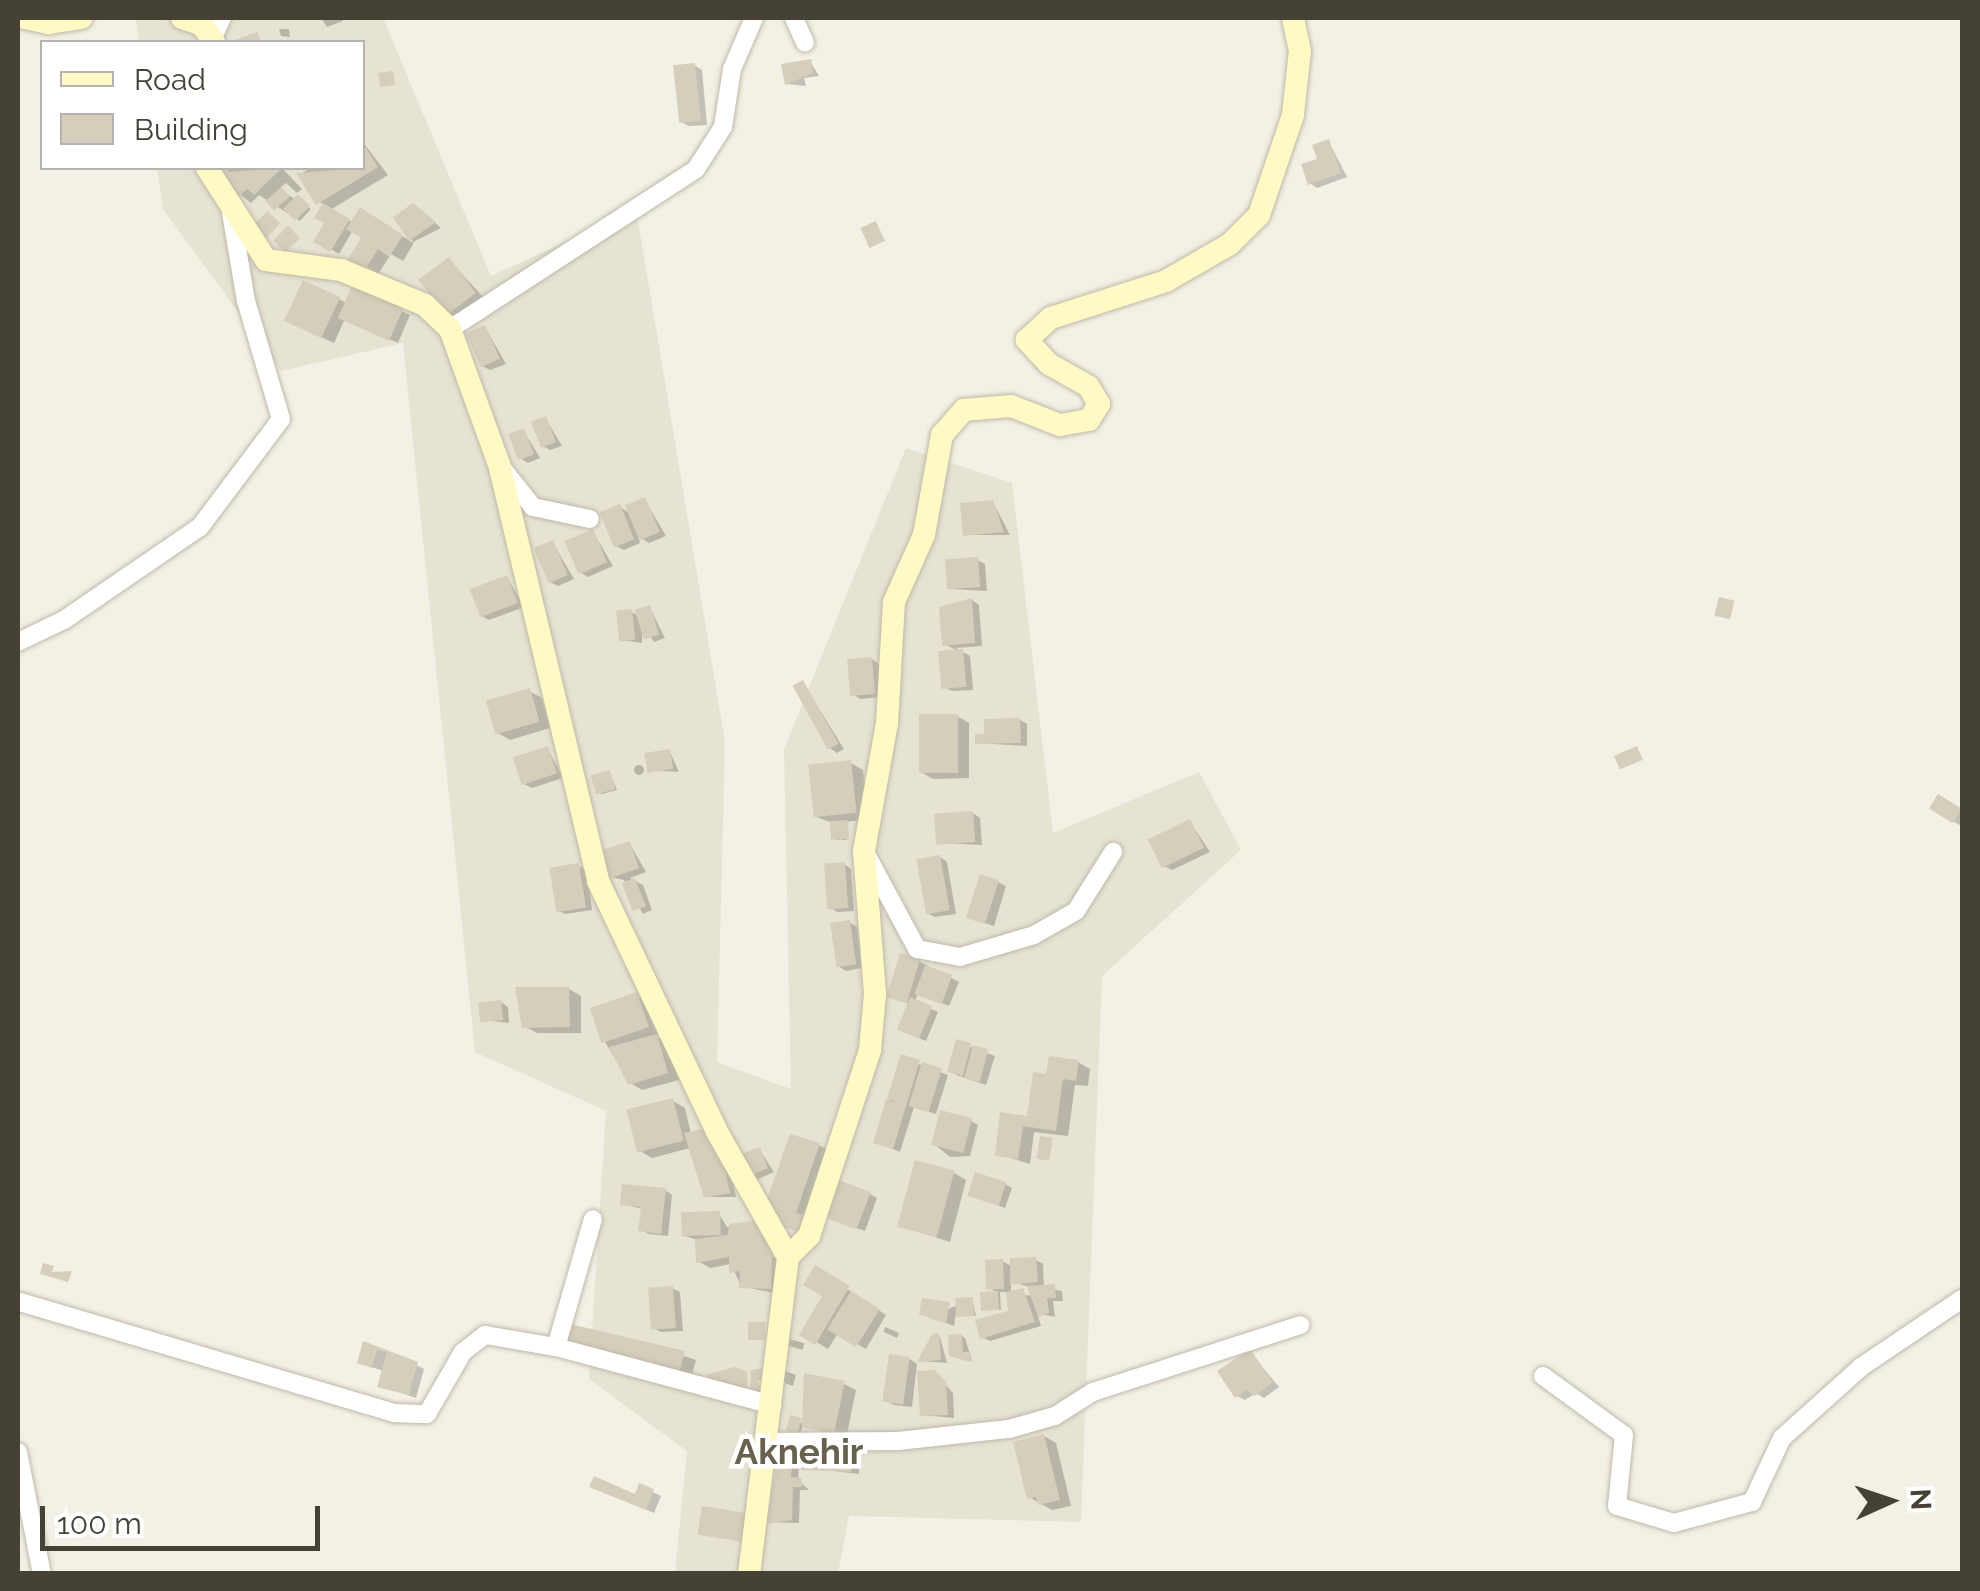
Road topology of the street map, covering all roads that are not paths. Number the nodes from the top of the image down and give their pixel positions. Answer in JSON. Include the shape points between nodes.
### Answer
{"nodes":[{"id":1,"x":25,"y":18,"type":"edge"},
{"id":2,"x":82,"y":18,"type":"edge"},
{"id":3,"x":182,"y":18,"type":"edge"},
{"id":4,"x":754,"y":18,"type":"edge"},
{"id":5,"x":794,"y":18,"type":"edge"},
{"id":6,"x":1293,"y":18,"type":"edge"},
{"id":7,"x":217,"y":33,"type":"edge"},
{"id":8,"x":806,"y":43,"type":"dead end"},
{"id":9,"x":208,"y":170,"type":"edge"},
{"id":10,"x":226,"y":202,"type":"junction"},
{"id":11,"x":450,"y":329,"type":"junction"},
{"id":12,"x":499,"y":464,"type":"junction"},
{"id":13,"x":590,"y":519,"type":"dead end"},
{"id":14,"x":18,"y":642,"type":"edge"},
{"id":15,"x":864,"y":850,"type":"junction"},
{"id":16,"x":1112,"y":852,"type":"dead end"},
{"id":17,"x":593,"y":1219,"type":"dead end"},
{"id":18,"x":788,"y":1258,"type":"junction"},
{"id":19,"x":18,"y":1299,"type":"edge"},
{"id":20,"x":1962,"y":1299,"type":"edge"},
{"id":21,"x":18,"y":1323,"type":"edge"},
{"id":22,"x":1300,"y":1325,"type":"dead end"},
{"id":23,"x":556,"y":1347,"type":"junction"},
{"id":24,"x":1544,"y":1376,"type":"dead end"},
{"id":25,"x":772,"y":1405,"type":"junction"},
{"id":26,"x":766,"y":1442,"type":"junction"},
{"id":27,"x":18,"y":1452,"type":"edge"},
{"id":28,"x":42,"y":1574,"type":"edge"},
{"id":29,"x":749,"y":1574,"type":"edge"}],
"edges":[{"from":1,"to":2,"type":"street"},
{"from":3,"to":7,"type":"street"},
{"from":4,"to":11,"type":"street","via":[[732,69],[723,127],[696,169]]},
{"from":5,"to":8,"type":"street"},
{"from":6,"to":15,"type":"street","via":[[1300,51],[1293,115],[1259,215],[1230,244],[1166,281],[1052,318],[1027,340],[1049,364],[1088,386],[1099,404],[1089,420],[1060,425],[1011,406],[964,410],[942,434],[924,535],[894,602],[887,723]]},
{"from":9,"to":10,"type":"street"},
{"from":10,"to":11,"type":"street","via":[[266,260],[341,270],[425,305]]},
{"from":10,"to":14,"type":"street","via":[[280,419],[200,528],[64,620]]},
{"from":11,"to":12,"type":"street"},
{"from":12,"to":13,"type":"street","via":[[533,506]]},
{"from":12,"to":18,"type":"street","via":[[598,881],[717,1132]]},
{"from":15,"to":16,"type":"street","via":[[917,949],[960,958],[1034,935],[1076,911]]},
{"from":15,"to":18,"type":"street","via":[[875,994],[870,1050],[809,1236]]},
{"from":17,"to":23,"type":"street"},
{"from":18,"to":25,"type":"street"},
{"from":19,"to":21,"type":"street"},
{"from":19,"to":23,"type":"street","via":[[394,1413],[427,1414],[463,1352],[485,1335]]},
{"from":20,"to":24,"type":"street","via":[[1860,1367],[1782,1438],[1752,1502],[1674,1523],[1617,1506],[1624,1435]]},
{"from":22,"to":26,"type":"street","via":[[1094,1392],[1055,1416],[1010,1429],[898,1442]]},
{"from":23,"to":25,"type":"street"},
{"from":25,"to":26,"type":"street"},
{"from":26,"to":29,"type":"street"},
{"from":27,"to":28,"type":"street"}]}
